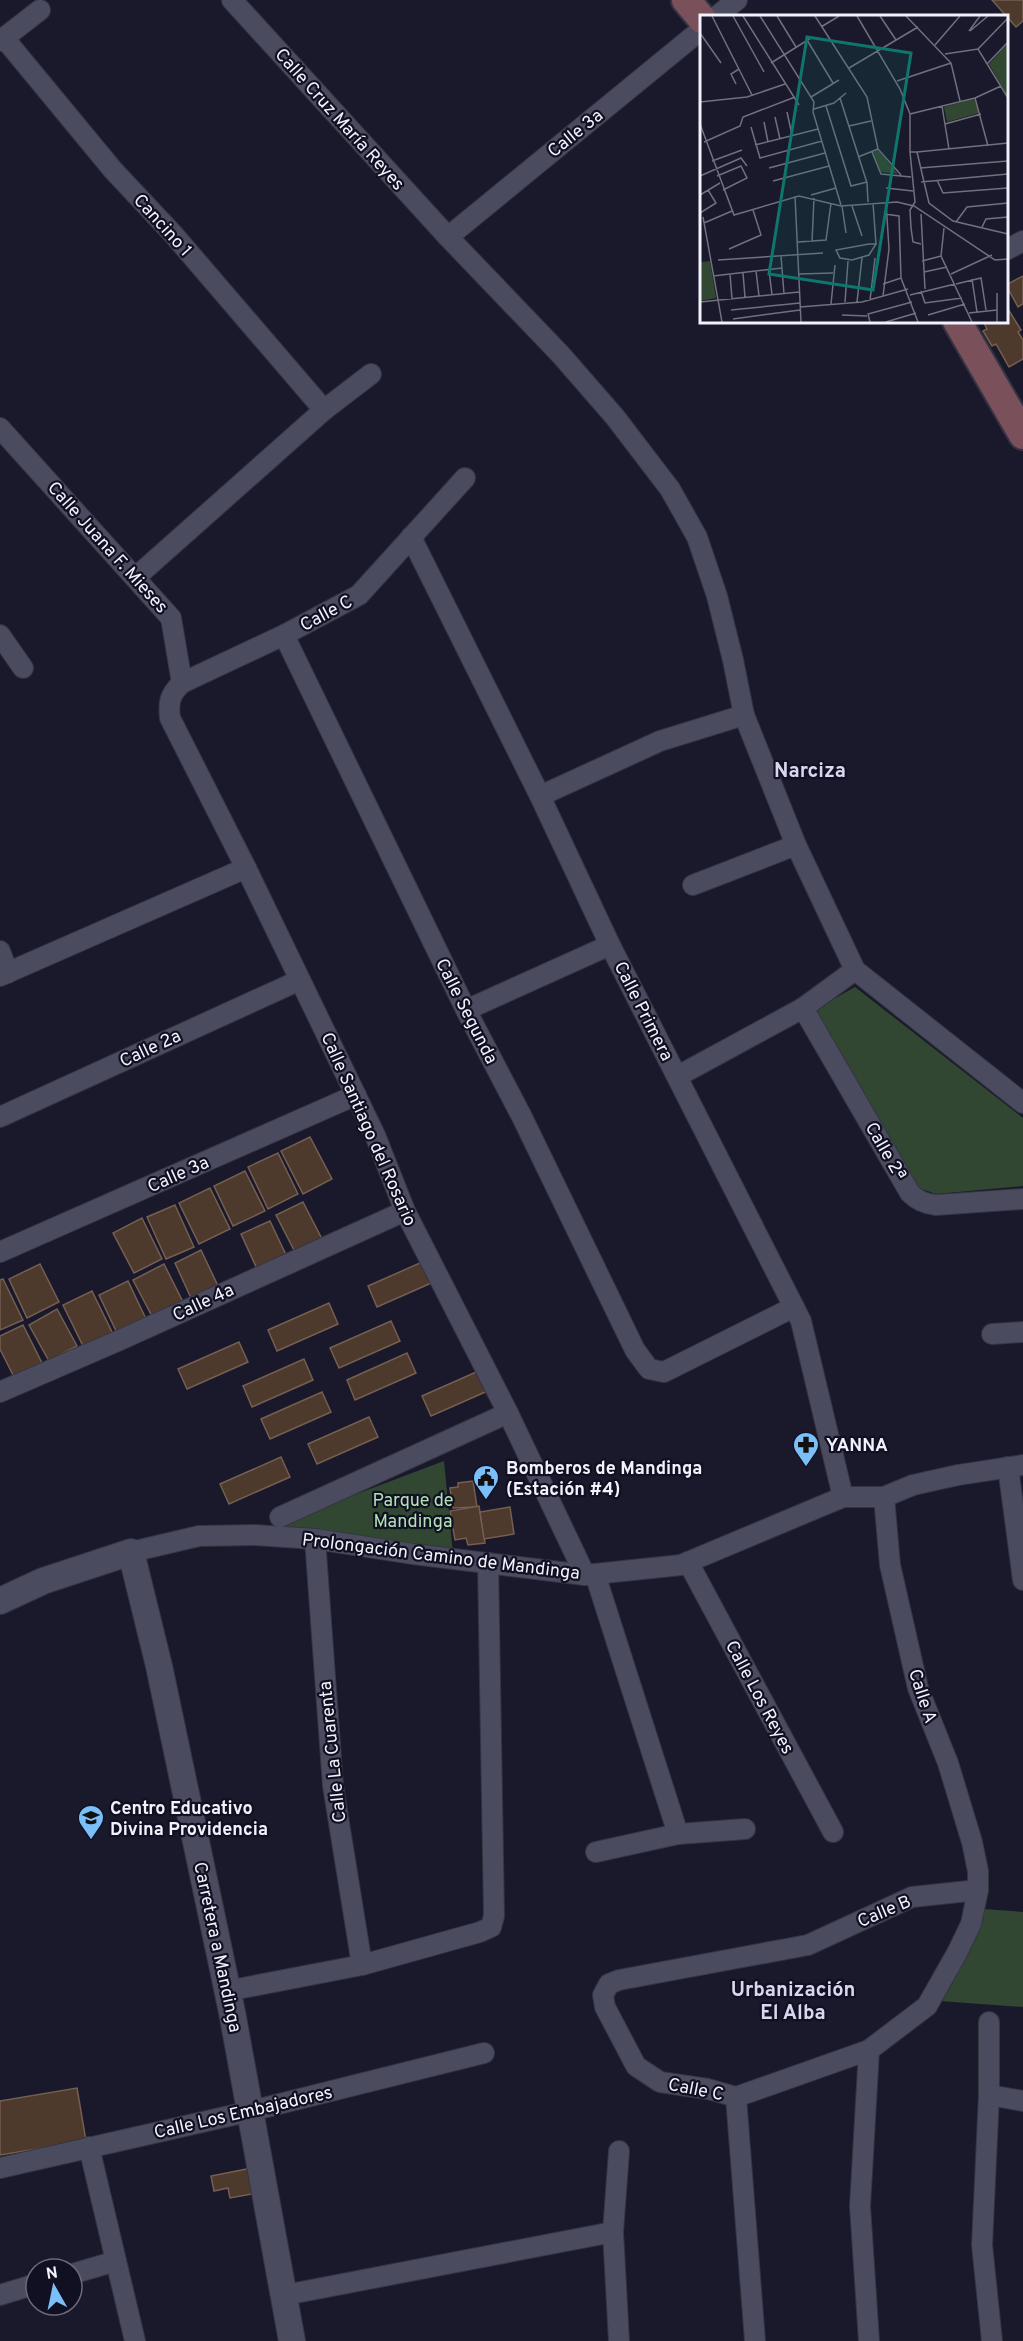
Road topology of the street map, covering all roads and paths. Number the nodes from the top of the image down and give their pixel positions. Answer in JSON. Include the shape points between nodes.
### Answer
{"nodes":[{"id":1,"x":232,"y":0,"type":"edge"},
{"id":2,"x":686,"y":0,"type":"edge"},
{"id":3,"x":736,"y":0,"type":"edge"},
{"id":4,"x":40,"y":10,"type":"dead end"},
{"id":5,"x":718,"y":15,"type":"edge"},
{"id":6,"x":700,"y":17,"type":"edge"},
{"id":7,"x":700,"y":31,"type":"edge"},
{"id":8,"x":2,"y":39,"type":"edge"},
{"id":9,"x":448,"y":237,"type":"junction"},
{"id":10,"x":1023,"y":241,"type":"edge"},
{"id":11,"x":1008,"y":249,"type":"edge"},
{"id":12,"x":958,"y":322,"type":"edge"},
{"id":13,"x":371,"y":374,"type":"dead end"},
{"id":14,"x":324,"y":410,"type":"junction"},
{"id":15,"x":0,"y":428,"type":"edge"},
{"id":16,"x":1023,"y":435,"type":"edge"},
{"id":17,"x":465,"y":478,"type":"dead end"},
{"id":18,"x":411,"y":537,"type":"junction"},
{"id":19,"x":136,"y":577,"type":"junction"},
{"id":20,"x":0,"y":635,"type":"edge"},
{"id":21,"x":284,"y":635,"type":"junction"},
{"id":22,"x":23,"y":668,"type":"dead end"},
{"id":23,"x":182,"y":683,"type":"junction"},
{"id":24,"x":744,"y":714,"type":"junction"},
{"id":25,"x":540,"y":796,"type":"junction"},
{"id":26,"x":796,"y":845,"type":"junction"},
{"id":27,"x":246,"y":867,"type":"junction"},
{"id":28,"x":693,"y":885,"type":"dead end"},
{"id":29,"x":610,"y":945,"type":"junction"},
{"id":30,"x":0,"y":951,"type":"edge"},
{"id":31,"x":855,"y":970,"type":"junction"},
{"id":32,"x":4,"y":975,"type":"edge"},
{"id":33,"x":300,"y":980,"type":"junction"},
{"id":34,"x":802,"y":1008,"type":"junction"},
{"id":35,"x":466,"y":1010,"type":"junction"},
{"id":36,"x":678,"y":1076,"type":"junction"},
{"id":37,"x":356,"y":1095,"type":"junction"},
{"id":38,"x":1023,"y":1103,"type":"edge"},
{"id":39,"x":0,"y":1117,"type":"edge"},
{"id":40,"x":1023,"y":1199,"type":"edge"},
{"id":41,"x":405,"y":1211,"type":"junction"},
{"id":42,"x":0,"y":1252,"type":"edge"},
{"id":43,"x":794,"y":1307,"type":"junction"},
{"id":44,"x":1023,"y":1332,"type":"edge"},
{"id":45,"x":992,"y":1334,"type":"dead end"},
{"id":46,"x":0,"y":1392,"type":"edge"},
{"id":47,"x":508,"y":1413,"type":"junction"},
{"id":48,"x":1016,"y":1466,"type":"edge"},
{"id":49,"x":843,"y":1497,"type":"junction"},
{"id":50,"x":884,"y":1497,"type":"junction"},
{"id":51,"x":280,"y":1517,"type":"dead end"},
{"id":52,"x":315,"y":1539,"type":"junction"},
{"id":53,"x":131,"y":1552,"type":"junction"},
{"id":54,"x":688,"y":1562,"type":"junction"},
{"id":55,"x":488,"y":1563,"type":"junction"},
{"id":56,"x":590,"y":1575,"type":"junction"},
{"id":57,"x":1023,"y":1580,"type":"edge"},
{"id":58,"x":0,"y":1601,"type":"edge"},
{"id":59,"x":745,"y":1829,"type":"dead end"},
{"id":60,"x":832,"y":1832,"type":"dead end"},
{"id":61,"x":678,"y":1834,"type":"junction"},
{"id":62,"x":596,"y":1852,"type":"dead end"},
{"id":63,"x":978,"y":1890,"type":"junction"},
{"id":64,"x":362,"y":1965,"type":"junction"},
{"id":65,"x":227,"y":1991,"type":"junction"},
{"id":66,"x":603,"y":1995,"type":"joint"},
{"id":67,"x":989,"y":2022,"type":"dead end"},
{"id":68,"x":869,"y":2050,"type":"junction"},
{"id":69,"x":484,"y":2053,"type":"dead end"},
{"id":70,"x":989,"y":2095,"type":"junction"},
{"id":71,"x":736,"y":2097,"type":"junction"},
{"id":72,"x":1023,"y":2101,"type":"edge"},
{"id":73,"x":251,"y":2111,"type":"junction"},
{"id":74,"x":89,"y":2147,"type":"junction"},
{"id":75,"x":619,"y":2151,"type":"dead end"},
{"id":76,"x":0,"y":2168,"type":"edge"},
{"id":77,"x":613,"y":2232,"type":"junction"},
{"id":78,"x":116,"y":2262,"type":"junction"},
{"id":79,"x":84,"y":2271,"type":"edge"},
{"id":80,"x":24,"y":2288,"type":"edge"},
{"id":81,"x":0,"y":2295,"type":"edge"},
{"id":82,"x":285,"y":2295,"type":"junction"},
{"id":83,"x":135,"y":2341,"type":"edge"},
{"id":84,"x":292,"y":2341,"type":"edge"},
{"id":85,"x":618,"y":2341,"type":"edge"},
{"id":86,"x":755,"y":2341,"type":"edge"},
{"id":87,"x":869,"y":2341,"type":"edge"},
{"id":88,"x":992,"y":2341,"type":"edge"}],
"edges":[{"from":1,"to":9,"type":"street","name":"Calle Cruz María Reyes"},
{"from":2,"to":6,"type":"main road"},
{"from":3,"to":5,"type":"street"},
{"from":4,"to":8,"type":"street"},
{"from":7,"to":9,"type":"street","name":"Calle 3a"},
{"from":8,"to":14,"type":"street","name":"Cancino 1"},
{"from":9,"to":24,"type":"street","name":"Calle Cruz María Reyes","via":[[561,355],[670,489],[697,537],[717,596]]},
{"from":10,"to":11,"type":"street"},
{"from":12,"to":16,"type":"main road"},
{"from":13,"to":14,"type":"street"},
{"from":14,"to":19,"type":"street"},
{"from":15,"to":19,"type":"street","name":"Calle Juana F. Mieses"},
{"from":17,"to":18,"type":"street","name":"Calle C"},
{"from":18,"to":21,"type":"street","name":"Calle C","via":[[359,595]]},
{"from":18,"to":25,"type":"street","name":"Calle Primera"},
{"from":19,"to":23,"type":"street","name":"Calle Juana F. Mieses","via":[[171,618]]},
{"from":20,"to":22,"type":"street"},
{"from":21,"to":23,"type":"street","name":"Calle C"},
{"from":21,"to":35,"type":"street","name":"Calle Segunda"},
{"from":23,"to":27,"type":"street","name":"Calle Santiago del Rosario","via":[[172,692],[170,718]]},
{"from":24,"to":25,"type":"street","via":[[660,741]]},
{"from":24,"to":26,"type":"street","name":"Calle Cruz María Reyes"},
{"from":25,"to":29,"type":"street","name":"Calle Primera"},
{"from":26,"to":28,"type":"street"},
{"from":26,"to":31,"type":"street","name":"Calle Cruz María Reyes"},
{"from":27,"to":32,"type":"street"},
{"from":27,"to":33,"type":"street","name":"Calle Santiago del Rosario"},
{"from":29,"to":35,"type":"street"},
{"from":29,"to":36,"type":"street","name":"Calle Primera"},
{"from":30,"to":32,"type":"street"},
{"from":31,"to":34,"type":"street"},
{"from":31,"to":38,"type":"street"},
{"from":33,"to":37,"type":"street","name":"Calle Santiago del Rosario"},
{"from":33,"to":39,"type":"street","name":"Calle 2a"},
{"from":34,"to":36,"type":"street"},
{"from":34,"to":40,"type":"street","name":"Calle 2ª","via":[[916,1199],[936,1205]]},
{"from":35,"to":43,"type":"street","name":"Calle Segunda","via":[[634,1350],[648,1369],[664,1372]]},
{"from":36,"to":43,"type":"street","name":"Calle Primera"},
{"from":37,"to":41,"type":"street","name":"Calle Santiago del Rosario"},
{"from":37,"to":42,"type":"street","name":"Calle 3a"},
{"from":41,"to":46,"type":"street","name":"Calle 4a"},
{"from":41,"to":47,"type":"street","name":"Calle Santiago del Rosario"},
{"from":43,"to":49,"type":"street","name":"Calle Primera","via":[[806,1335]]},
{"from":44,"to":45,"type":"street"},
{"from":47,"to":51,"type":"street"},
{"from":47,"to":56,"type":"street","name":"Calle Santiago del Rosario"},
{"from":48,"to":50,"type":"street","name":"Prolongación Camino de Mandinga","via":[[958,1475]]},
{"from":48,"to":57,"type":"street"},
{"from":49,"to":50,"type":"street","name":"Prolongación Camino de Mandinga"},
{"from":49,"to":54,"type":"street","name":"Prolongación Camino de Mandinga"},
{"from":50,"to":63,"type":"street","name":"Calle A","via":[[890,1565],[918,1688],[948,1763],[972,1842]]},
{"from":52,"to":53,"type":"street","name":"Prolongación Camino de Mandinga","via":[[199,1536]]},
{"from":52,"to":55,"type":"street","name":"Prolongación Camino de Mandinga"},
{"from":52,"to":64,"type":"street","name":"Calle La Cuarenta","via":[[333,1786]]},
{"from":53,"to":58,"type":"street","via":[[43,1581]]},
{"from":53,"to":65,"type":"street","name":"Carretera a Mandinga"},
{"from":54,"to":56,"type":"street","name":"Prolongación Camino de Mandinga"},
{"from":54,"to":60,"type":"street","name":"Calle Los Reyes"},
{"from":55,"to":56,"type":"street","name":"Prolongación Camino de Mandinga"},
{"from":55,"to":64,"type":"street","via":[[494,1916],[491,1927]]},
{"from":56,"to":61,"type":"street","name":"Calle Santiago del Rosario"},
{"from":59,"to":61,"type":"street"},
{"from":61,"to":62,"type":"street"},
{"from":63,"to":66,"type":"street","name":"Calle B","via":[[912,1897],[808,1945],[619,1980],[609,1984]]},
{"from":63,"to":68,"type":"street","via":[[971,1924],[927,2006]]},
{"from":64,"to":65,"type":"street"},
{"from":65,"to":73,"type":"street","name":"Carretera a Mandinga"},
{"from":66,"to":71,"type":"street","name":"Calle C","via":[[605,2007],[636,2066],[660,2082]]},
{"from":67,"to":70,"type":"street"},
{"from":68,"to":71,"type":"street","name":"Calle C"},
{"from":68,"to":87,"type":"street","via":[[860,2206]]},
{"from":69,"to":73,"type":"street","name":"Calle Los Embajadores"},
{"from":70,"to":72,"type":"street"},
{"from":70,"to":88,"type":"street","via":[[982,2245]]},
{"from":71,"to":86,"type":"street"},
{"from":73,"to":74,"type":"street","name":"Calle Los Embajadores"},
{"from":73,"to":82,"type":"street","name":"Carretera a Mandinga"},
{"from":74,"to":76,"type":"street","name":"Calle Los Embajadores"},
{"from":74,"to":78,"type":"street"},
{"from":75,"to":77,"type":"street"},
{"from":77,"to":82,"type":"street"},
{"from":77,"to":85,"type":"street"},
{"from":78,"to":79,"type":"street"},
{"from":78,"to":83,"type":"street"},
{"from":80,"to":81,"type":"street"},
{"from":82,"to":84,"type":"street","name":"Carretera a Mandinga"}]}
